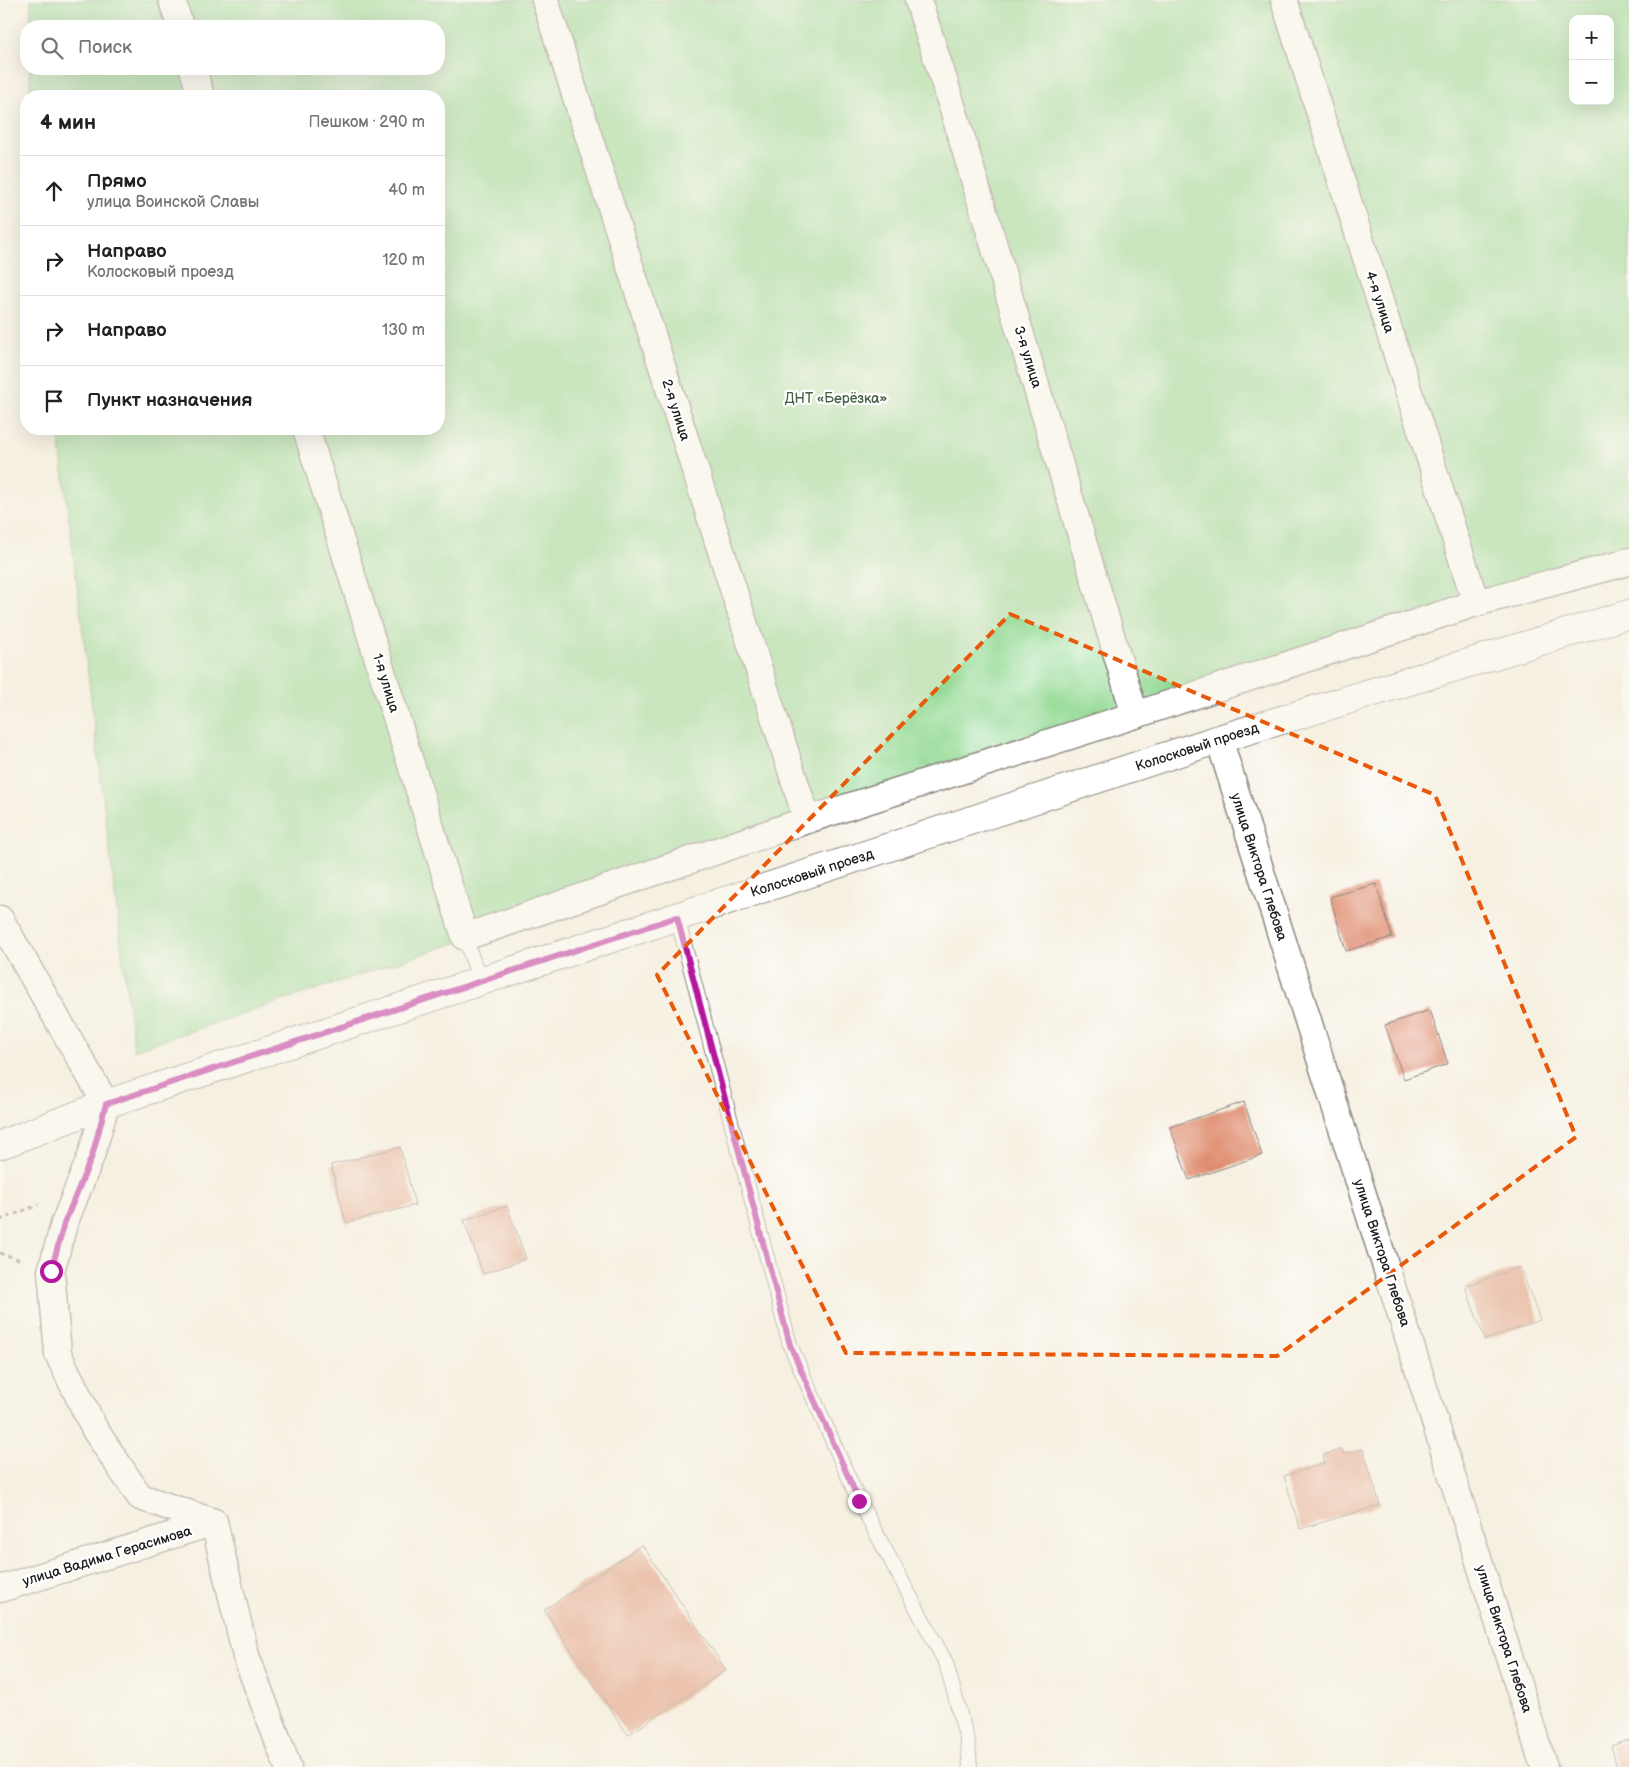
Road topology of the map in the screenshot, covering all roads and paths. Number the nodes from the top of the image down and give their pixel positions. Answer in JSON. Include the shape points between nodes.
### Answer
{"nodes":[{"id":1,"x":172,"y":0,"type":"edge"},
{"id":2,"x":545,"y":0,"type":"edge"},
{"id":3,"x":918,"y":0,"type":"edge"},
{"id":4,"x":1284,"y":0,"type":"edge"},
{"id":5,"x":178,"y":20,"type":"edge"},
{"id":6,"x":195,"y":75,"type":"edge"},
{"id":7,"x":200,"y":90,"type":"edge"},
{"id":8,"x":308,"y":435,"type":"edge"},
{"id":9,"x":1629,"y":560,"type":"edge"},
{"id":10,"x":1476,"y":603,"type":"junction"},
{"id":11,"x":1629,"y":614,"type":"edge"},
{"id":12,"x":1135,"y":715,"type":"junction"},
{"id":13,"x":1219,"y":739,"type":"junction"},
{"id":14,"x":807,"y":820,"type":"junction"},
{"id":15,"x":677,"y":917,"type":"junction"},
{"id":16,"x":0,"y":919,"type":"edge"},
{"id":17,"x":465,"y":936,"type":"junction"},
{"id":18,"x":480,"y":982,"type":"junction"},
{"id":19,"x":106,"y":1104,"type":"junction"},
{"id":20,"x":0,"y":1145,"type":"edge"},
{"id":21,"x":214,"y":1522,"type":"junction"},
{"id":22,"x":0,"y":1589,"type":"edge"},
{"id":23,"x":288,"y":1767,"type":"edge"},
{"id":24,"x":970,"y":1767,"type":"edge"},
{"id":25,"x":1544,"y":1767,"type":"edge"}],
"edges":[{"from":1,"to":5,"type":"street"},
{"from":2,"to":14,"type":"street","name":"2-я улица"},
{"from":3,"to":12,"type":"street","name":"3-я улица"},
{"from":4,"to":10,"type":"street","name":"4-я улица"},
{"from":6,"to":7,"type":"street"},
{"from":8,"to":17,"type":"street","name":"1-я улица"},
{"from":9,"to":10,"type":"street"},
{"from":10,"to":12,"type":"street"},
{"from":11,"to":13,"type":"street","name":"Колосковый проезд"},
{"from":12,"to":14,"type":"street"},
{"from":13,"to":15,"type":"street","name":"Колосковый проезд"},
{"from":13,"to":25,"type":"street","name":"улица Виктора Глебова"},
{"from":14,"to":17,"type":"street"},
{"from":15,"to":18,"type":"street","name":"Колосковый проезд"},
{"from":15,"to":24,"type":"lane","via":[[790,1345],[859,1501],[946,1662],[968,1743]]},
{"from":16,"to":19,"type":"street"},
{"from":17,"to":18,"type":"lane"},
{"from":18,"to":19,"type":"street","name":"Колосковый проезд"},
{"from":19,"to":20,"type":"street","name":"Колосковый проезд"},
{"from":19,"to":21,"type":"street","via":[[92,1156],[64,1224],[51,1271],[58,1354],[95,1430],[140,1497]]},
{"from":21,"to":22,"type":"street","name":"улица Вадима Герасимова"},
{"from":21,"to":23,"type":"street","via":[[246,1656]]}]}
